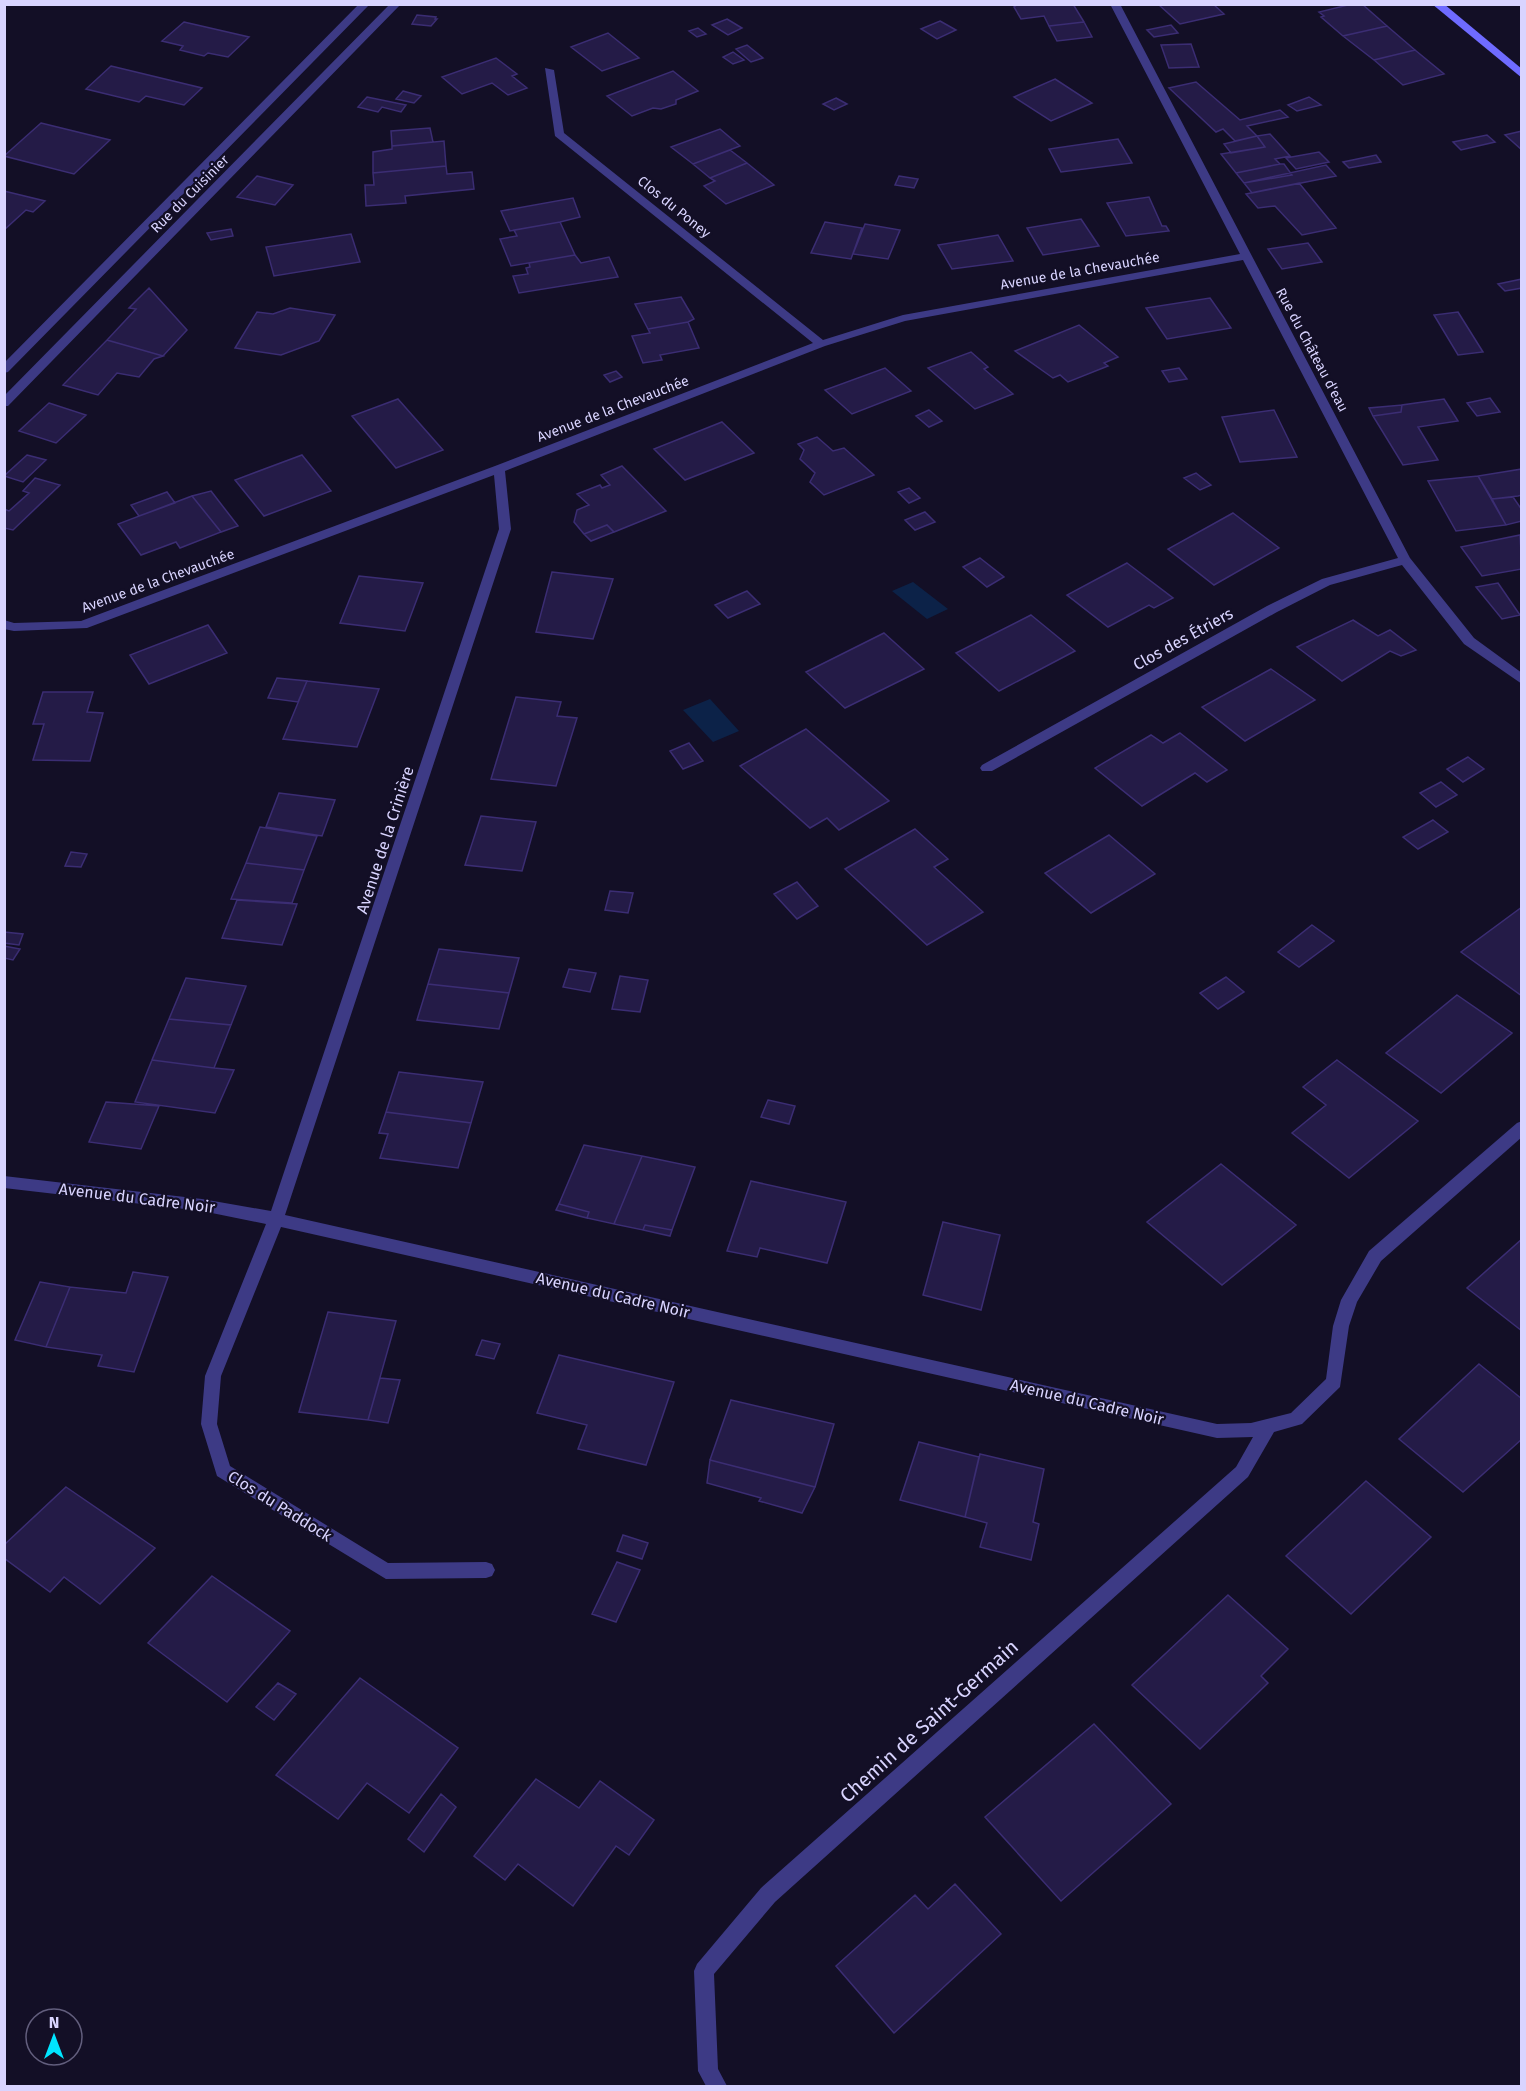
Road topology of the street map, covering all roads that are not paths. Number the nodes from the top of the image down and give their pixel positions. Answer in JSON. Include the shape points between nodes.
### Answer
{"nodes":[{"id":1,"x":365,"y":4,"type":"edge"},
{"id":2,"x":396,"y":4,"type":"edge"},
{"id":3,"x":1115,"y":4,"type":"edge"},
{"id":4,"x":1437,"y":4,"type":"edge"},
{"id":5,"x":549,"y":70,"type":"dead end"},
{"id":6,"x":1521,"y":75,"type":"edge"},
{"id":7,"x":1245,"y":256,"type":"junction"},
{"id":8,"x":821,"y":344,"type":"junction"},
{"id":9,"x":4,"y":370,"type":"edge"},
{"id":10,"x":4,"y":403,"type":"edge"},
{"id":11,"x":500,"y":469,"type":"junction"},
{"id":12,"x":1405,"y":561,"type":"junction"},
{"id":13,"x":4,"y":624,"type":"edge"},
{"id":14,"x":1521,"y":680,"type":"edge"},
{"id":15,"x":987,"y":768,"type":"dead end"},
{"id":16,"x":1521,"y":1127,"type":"edge"},
{"id":17,"x":4,"y":1182,"type":"edge"},
{"id":18,"x":276,"y":1219,"type":"junction"},
{"id":19,"x":1268,"y":1426,"type":"junction"},
{"id":20,"x":486,"y":1570,"type":"dead end"},
{"id":21,"x":717,"y":2086,"type":"edge"}],
"edges":[{"from":1,"to":9,"type":"street","name":"Rue du Cuisinier"},
{"from":2,"to":10,"type":"street","name":"Rue du Cuisinier"},
{"from":3,"to":7,"type":"street","name":"Rue du Château d'eau"},
{"from":4,"to":6,"type":"main road"},
{"from":5,"to":8,"type":"street","name":"Clos du Poney","via":[[559,134]]},
{"from":7,"to":8,"type":"street","name":"Avenue de la Chevauchée","via":[[903,318]]},
{"from":7,"to":12,"type":"street","name":"Rue du Château d'eau"},
{"from":8,"to":11,"type":"street","name":"Avenue de la Chevauchée"},
{"from":11,"to":13,"type":"street","name":"Avenue de la Chevauchée","via":[[82,625]]},
{"from":11,"to":18,"type":"street","name":"Avenue de la Crinière","via":[[505,530]]},
{"from":12,"to":14,"type":"street","name":"Rue du Château d'eau","via":[[1469,641]]},
{"from":12,"to":15,"type":"street","name":"Clos des Étriers","via":[[1317,586]]},
{"from":16,"to":19,"type":"street","via":[[1375,1256],[1349,1300],[1341,1326],[1334,1382],[1296,1419]]},
{"from":17,"to":18,"type":"street","name":"Avenue du Cadre Noir","via":[[202,1205]]},
{"from":18,"to":19,"type":"street","name":"Avenue du Cadre Noir","via":[[1217,1431]]},
{"from":18,"to":20,"type":"street","name":"Clos du Paddock","via":[[213,1376],[209,1424],[223,1471],[386,1571]]},
{"from":19,"to":21,"type":"street","name":"Chemin de Saint-Germain","via":[[1242,1472],[768,1895],[704,1971],[708,2071]]}]}
